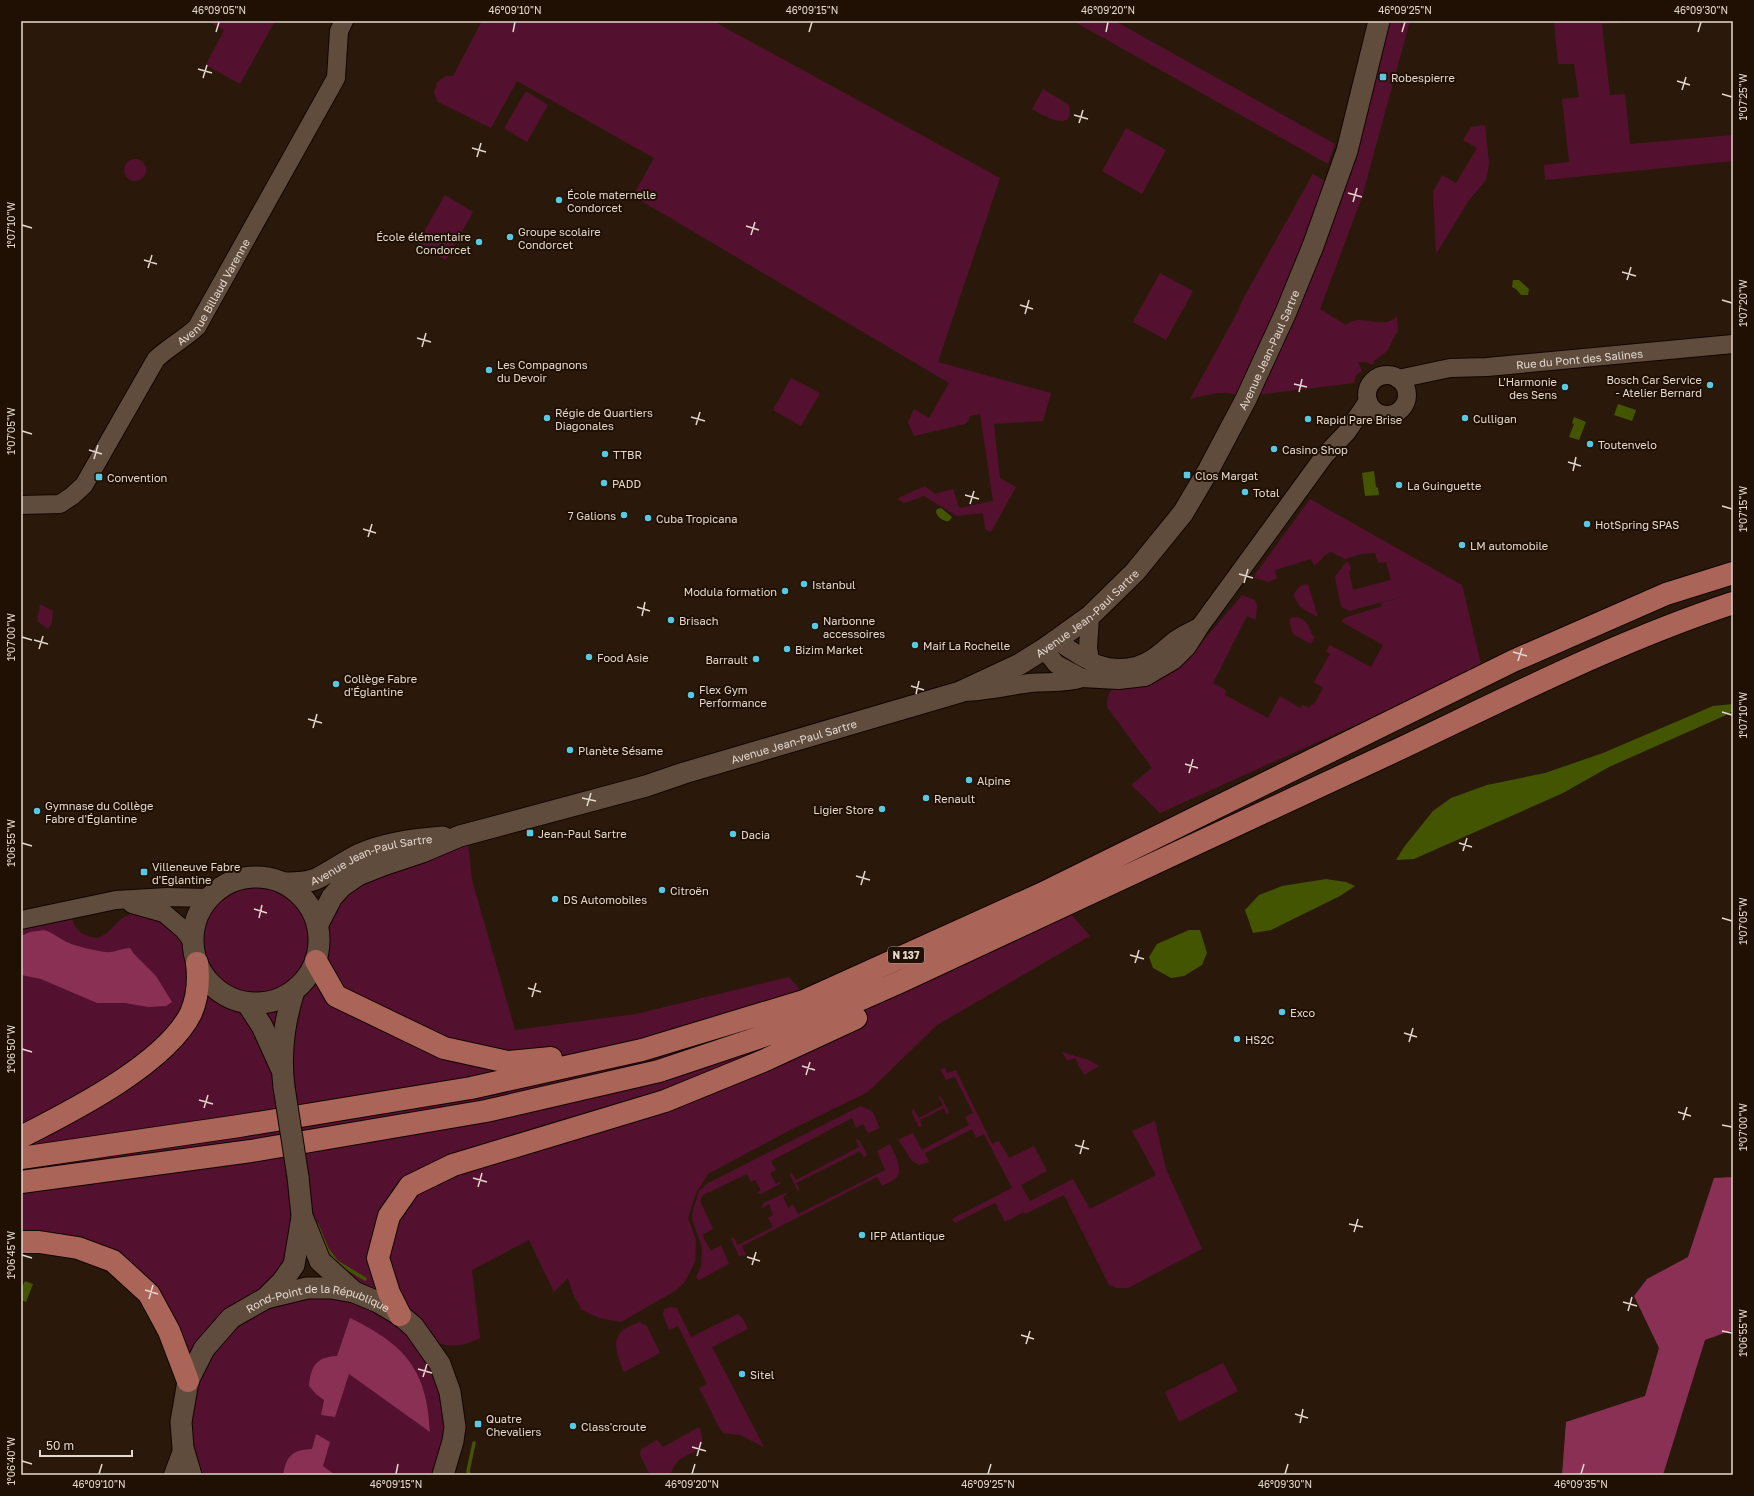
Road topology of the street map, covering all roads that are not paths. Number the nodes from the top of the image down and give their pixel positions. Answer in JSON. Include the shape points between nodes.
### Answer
{"nodes":[{"id":1,"x":344,"y":21,"type":"edge"},
{"id":2,"x":1378,"y":21,"type":"edge"},
{"id":3,"x":1733,"y":344,"type":"edge"},
{"id":4,"x":1402,"y":386,"type":"junction"},
{"id":5,"x":1373,"y":407,"type":"junction"},
{"id":6,"x":21,"y":505,"type":"edge"},
{"id":7,"x":1733,"y":573,"type":"edge"},
{"id":8,"x":1733,"y":603,"type":"edge"},
{"id":9,"x":1090,"y":616,"type":"junction"},
{"id":10,"x":1050,"y":644,"type":"junction"},
{"id":11,"x":1090,"y":661,"type":"junction"},
{"id":12,"x":1105,"y":673,"type":"junction"},
{"id":13,"x":1082,"y":678,"type":"junction"},
{"id":14,"x":960,"y":692,"type":"junction"},
{"id":15,"x":460,"y":836,"type":"junction"},
{"id":16,"x":284,"y":883,"type":"junction"},
{"id":17,"x":209,"y":898,"type":"junction"},
{"id":18,"x":116,"y":900,"type":"junction"},
{"id":19,"x":1064,"y":906,"type":"junction"},
{"id":20,"x":21,"y":920,"type":"edge"},
{"id":21,"x":318,"y":924,"type":"junction"},
{"id":22,"x":195,"y":953,"type":"junction"},
{"id":23,"x":316,"y":961,"type":"junction"},
{"id":24,"x":294,"y":991,"type":"junction"},
{"id":25,"x":247,"y":1003,"type":"junction"},
{"id":26,"x":642,"y":1050,"type":"junction"},
{"id":27,"x":282,"y":1078,"type":"junction"},
{"id":28,"x":21,"y":1136,"type":"edge"},
{"id":29,"x":21,"y":1158,"type":"edge"},
{"id":30,"x":21,"y":1182,"type":"edge"},
{"id":31,"x":302,"y":1216,"type":"junction"},
{"id":32,"x":21,"y":1242,"type":"edge"},
{"id":33,"x":354,"y":1292,"type":"junction"},
{"id":34,"x":266,"y":1298,"type":"junction"},
{"id":35,"x":400,"y":1315,"type":"junction"},
{"id":36,"x":188,"y":1381,"type":"junction"},
{"id":37,"x":183,"y":1448,"type":"junction"},
{"id":38,"x":173,"y":1475,"type":"edge"},
{"id":39,"x":191,"y":1475,"type":"edge"},
{"id":40,"x":443,"y":1475,"type":"edge"}],
"edges":[{"from":1,"to":6,"type":"street","name":"Avenue Billaud Varenne","via":[[339,31],[336,78],[197,327],[156,359],[84,485],[60,504]]},
{"from":2,"to":9,"type":"main road","name":"Avenue Jean-Paul Sartre","via":[[1351,136],[1338,176],[1286,312],[1246,399],[1183,513],[1135,572]]},
{"from":3,"to":4,"type":"street","name":"Rue du Pont des Salines","via":[[1487,367],[1450,368],[1434,371]]},
{"from":4,"to":5,"type":"street","via":[[1405,403],[1400,411],[1389,415]]},
{"from":4,"to":5,"type":"street","name":"Rue du Pont des Salines","via":[[1387,376],[1377,378],[1369,387],[1367,396]]},
{"from":5,"to":12,"type":"street","via":[[1324,455],[1201,625],[1152,659],[1138,666]]},
{"from":7,"to":26,"type":"highway","number":"N 137","via":[[1666,594],[1513,661],[1041,894],[804,1000]]},
{"from":8,"to":19,"type":"highway","number":"N 137","via":[[1683,619],[1535,684]]},
{"from":9,"to":10,"type":"main road","name":"Avenue Jean-Paul Sartre"},
{"from":9,"to":11,"type":"street"},
{"from":10,"to":11,"type":"street","via":[[1062,645]]},
{"from":10,"to":13,"type":"street","via":[[1056,664]]},
{"from":10,"to":14,"type":"main road","name":"Avenue Jean-Paul Sartre","via":[[1020,664]]},
{"from":11,"to":12,"type":"street"},
{"from":12,"to":13,"type":"street"},
{"from":13,"to":14,"type":"street","via":[[1074,681],[1030,683],[987,691]]},
{"from":14,"to":15,"type":"main road","name":"Avenue Jean-Paul Sartre","via":[[646,786]]},
{"from":15,"to":16,"type":"main road","name":"Avenue Jean-Paul Sartre","via":[[418,838],[377,848],[360,854],[319,877],[299,883]]},
{"from":15,"to":21,"type":"main road","name":"Avenue Jean-Paul Sartre","via":[[353,879],[332,897]]},
{"from":16,"to":17,"type":"main road","via":[[269,878],[242,879],[226,885]]},
{"from":16,"to":21,"type":"main road","via":[[298,892]]},
{"from":17,"to":18,"type":"street"},
{"from":17,"to":22,"type":"main road","via":[[196,923]]},
{"from":18,"to":20,"type":"street"},
{"from":18,"to":22,"type":"street","via":[[164,913],[184,930]]},
{"from":19,"to":30,"type":"highway","number":"N 137","via":[[823,1016],[659,1071],[486,1111],[250,1151]]},
{"from":19,"to":35,"type":"highway","via":[[1027,932],[868,1012],[763,1061],[666,1101],[453,1164],[410,1186],[389,1216],[378,1258],[389,1293]]},
{"from":21,"to":23,"type":"main road","via":[[320,935]]},
{"from":22,"to":25,"type":"main road","via":[[205,978],[217,990],[231,999]]},
{"from":22,"to":28,"type":"highway","via":[[199,980],[192,1012],[161,1050],[123,1080]]},
{"from":23,"to":24,"type":"main road","via":[[308,978]]},
{"from":23,"to":26,"type":"highway","via":[[336,996],[444,1048],[508,1062]]},
{"from":24,"to":25,"type":"main road","via":[[275,1001]]},
{"from":24,"to":27,"type":"main road","via":[[285,1025]]},
{"from":25,"to":27,"type":"main road","via":[[262,1026]]},
{"from":26,"to":29,"type":"highway","number":"N 137","via":[[471,1088]]},
{"from":27,"to":31,"type":"main road","bridge":true},
{"from":31,"to":33,"type":"main road","via":[[320,1261]]},
{"from":31,"to":34,"type":"main road","via":[[294,1265]]},
{"from":32,"to":36,"type":"highway","via":[[78,1248],[113,1260],[149,1294],[169,1331]]},
{"from":33,"to":34,"type":"main road","name":"Rond-Point de la République","via":[[331,1288],[307,1288]]},
{"from":33,"to":35,"type":"main road","name":"Rond-Point de la République"},
{"from":34,"to":36,"type":"main road","name":"Rond-Point de la République","via":[[231,1318],[204,1349]]},
{"from":35,"to":40,"type":"main road","name":"Rond-Point de la République","via":[[414,1327],[440,1364],[450,1392],[455,1427]]},
{"from":36,"to":37,"type":"main road","name":"Rond-Point de la République","via":[[181,1422]]},
{"from":37,"to":38,"type":"street"},
{"from":37,"to":39,"type":"main road","name":"Rond-Point de la République"}]}
